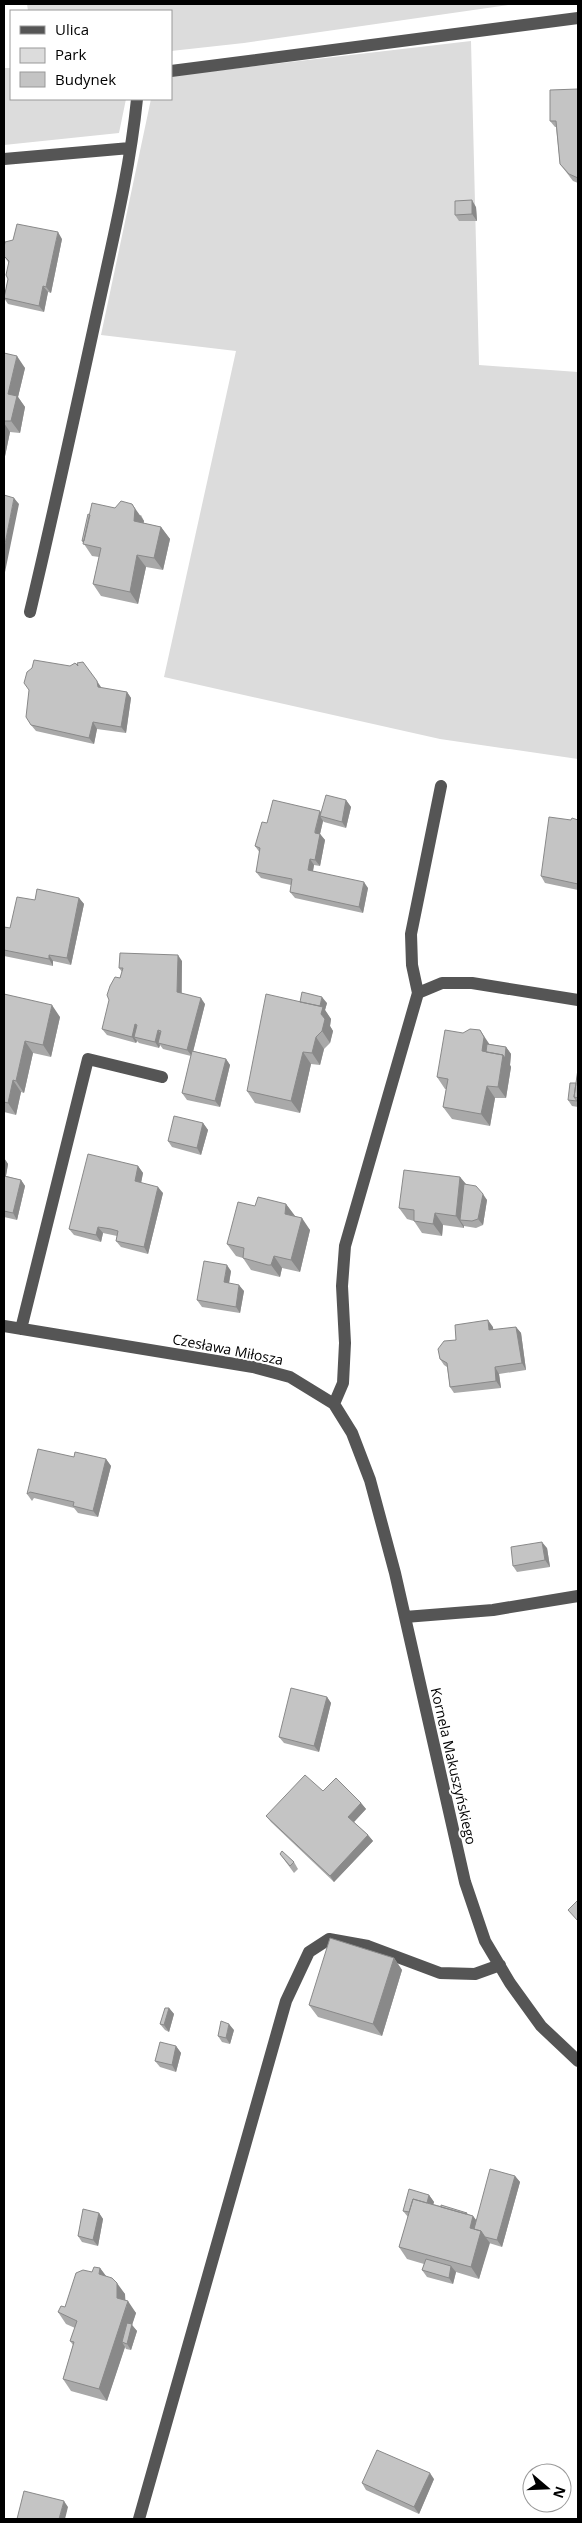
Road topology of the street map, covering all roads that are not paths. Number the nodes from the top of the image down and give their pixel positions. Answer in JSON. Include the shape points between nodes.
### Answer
{"nodes":[{"id":1,"x":578,"y":18,"type":"edge"},
{"id":2,"x":172,"y":71,"type":"edge"},
{"id":3,"x":137,"y":100,"type":"edge"},
{"id":4,"x":130,"y":148,"type":"junction"},
{"id":5,"x":4,"y":159,"type":"edge"},
{"id":6,"x":30,"y":612,"type":"dead end"},
{"id":7,"x":441,"y":786,"type":"dead end"},
{"id":8,"x":418,"y":993,"type":"junction"},
{"id":9,"x":578,"y":1000,"type":"edge"},
{"id":10,"x":162,"y":1077,"type":"dead end"},
{"id":11,"x":4,"y":1326,"type":"edge"},
{"id":12,"x":21,"y":1329,"type":"junction"},
{"id":13,"x":334,"y":1404,"type":"junction"},
{"id":14,"x":578,"y":1596,"type":"edge"},
{"id":15,"x":406,"y":1617,"type":"junction"},
{"id":16,"x":500,"y":1965,"type":"junction"},
{"id":17,"x":578,"y":2061,"type":"edge"},
{"id":18,"x":139,"y":2519,"type":"edge"}],
"edges":[{"from":1,"to":2,"type":"street"},
{"from":3,"to":4,"type":"street"},
{"from":4,"to":5,"type":"street"},
{"from":4,"to":6,"type":"street","via":[[60,487]]},
{"from":7,"to":8,"type":"street","via":[[411,934],[412,965]]},
{"from":8,"to":9,"type":"street","via":[[442,983],[472,983]]},
{"from":8,"to":13,"type":"street","via":[[344,1246],[343,1383]]},
{"from":10,"to":12,"type":"street","via":[[88,1060]]},
{"from":11,"to":12,"type":"street","name":"Czesława Miłosza"},
{"from":12,"to":13,"type":"street","name":"Czesława Miłosza","via":[[253,1367],[290,1377]]},
{"from":13,"to":15,"type":"street","name":"Czesława Miłosza","via":[[352,1433],[370,1480]]},
{"from":14,"to":15,"type":"street","via":[[493,1610]]},
{"from":15,"to":16,"type":"street","name":"Kornela Makuszyńskiego","via":[[465,1882],[485,1941]]},
{"from":16,"to":17,"type":"street","name":"Kornela Makuszyńskiego","via":[[541,2026]]},
{"from":16,"to":18,"type":"street","via":[[474,1974],[440,1972],[368,1946],[330,1939],[309,1952],[286,2001]]}]}
